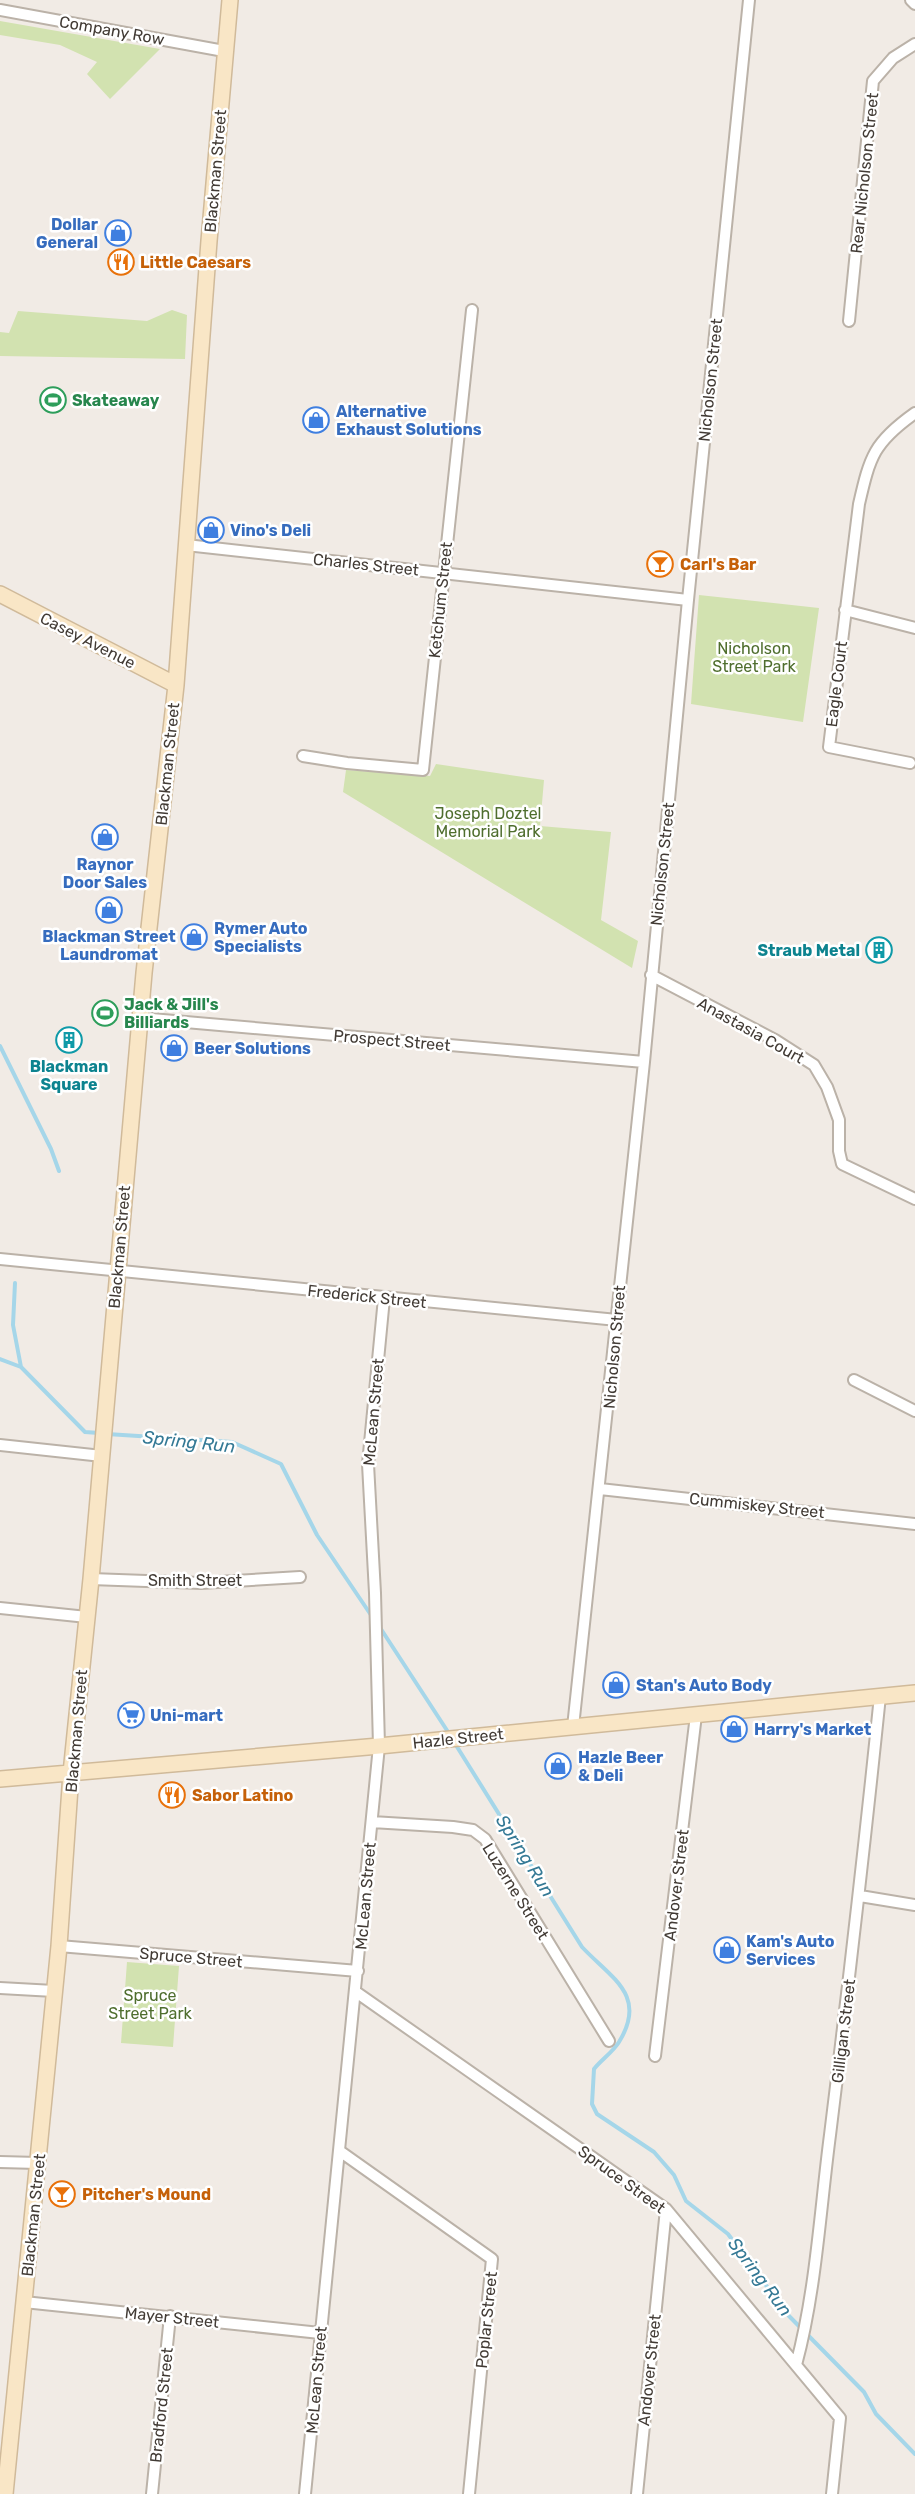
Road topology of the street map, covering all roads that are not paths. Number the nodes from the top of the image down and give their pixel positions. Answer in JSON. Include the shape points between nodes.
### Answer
{"nodes":[{"id":1,"x":230,"y":0,"type":"edge"},
{"id":2,"x":749,"y":0,"type":"edge"},
{"id":3,"x":911,"y":0,"type":"edge"},
{"id":4,"x":915,"y":4,"type":"edge"},
{"id":5,"x":0,"y":10,"type":"edge"},
{"id":6,"x":915,"y":44,"type":"edge"},
{"id":7,"x":224,"y":51,"type":"junction"},
{"id":8,"x":472,"y":310,"type":"dead end"},
{"id":9,"x":849,"y":321,"type":"dead end"},
{"id":10,"x":915,"y":413,"type":"edge"},
{"id":11,"x":186,"y":545,"type":"junction"},
{"id":12,"x":443,"y":573,"type":"junction"},
{"id":13,"x":0,"y":594,"type":"edge"},
{"id":14,"x":688,"y":600,"type":"junction"},
{"id":15,"x":845,"y":610,"type":"junction"},
{"id":16,"x":915,"y":628,"type":"edge"},
{"id":17,"x":176,"y":685,"type":"junction"},
{"id":18,"x":303,"y":756,"type":"dead end"},
{"id":19,"x":910,"y":763,"type":"dead end"},
{"id":20,"x":651,"y":975,"type":"junction"},
{"id":21,"x":140,"y":1018,"type":"junction"},
{"id":22,"x":644,"y":1062,"type":"junction"},
{"id":23,"x":915,"y":1199,"type":"edge"},
{"id":24,"x":0,"y":1259,"type":"edge"},
{"id":25,"x":117,"y":1271,"type":"junction"},
{"id":26,"x":384,"y":1298,"type":"junction"},
{"id":27,"x":617,"y":1320,"type":"junction"},
{"id":28,"x":854,"y":1380,"type":"dead end"},
{"id":29,"x":915,"y":1411,"type":"edge"},
{"id":30,"x":0,"y":1445,"type":"edge"},
{"id":31,"x":102,"y":1456,"type":"junction"},
{"id":32,"x":600,"y":1489,"type":"junction"},
{"id":33,"x":915,"y":1524,"type":"edge"},
{"id":34,"x":300,"y":1577,"type":"dead end"},
{"id":35,"x":91,"y":1579,"type":"junction"},
{"id":36,"x":0,"y":1608,"type":"edge"},
{"id":37,"x":87,"y":1617,"type":"junction"},
{"id":38,"x":915,"y":1693,"type":"edge"},
{"id":39,"x":880,"y":1696,"type":"junction"},
{"id":40,"x":696,"y":1715,"type":"junction"},
{"id":41,"x":573,"y":1727,"type":"junction"},
{"id":42,"x":379,"y":1746,"type":"junction"},
{"id":43,"x":71,"y":1773,"type":"junction"},
{"id":44,"x":0,"y":1779,"type":"edge"},
{"id":45,"x":372,"y":1822,"type":"junction"},
{"id":46,"x":860,"y":1896,"type":"junction"},
{"id":47,"x":915,"y":1905,"type":"edge"},
{"id":48,"x":59,"y":1946,"type":"junction"},
{"id":49,"x":358,"y":1971,"type":"junction"},
{"id":50,"x":0,"y":1988,"type":"edge"},
{"id":51,"x":54,"y":1991,"type":"junction"},
{"id":52,"x":356,"y":1992,"type":"junction"},
{"id":53,"x":609,"y":2041,"type":"dead end"},
{"id":54,"x":655,"y":2056,"type":"dead end"},
{"id":55,"x":341,"y":2152,"type":"junction"},
{"id":56,"x":0,"y":2162,"type":"edge"},
{"id":57,"x":38,"y":2163,"type":"junction"},
{"id":58,"x":666,"y":2210,"type":"junction"},
{"id":59,"x":24,"y":2302,"type":"junction"},
{"id":60,"x":170,"y":2316,"type":"junction"},
{"id":61,"x":320,"y":2333,"type":"junction"},
{"id":62,"x":796,"y":2365,"type":"junction"},
{"id":63,"x":5,"y":2432,"type":"edge"},
{"id":64,"x":5,"y":2494,"type":"edge"},
{"id":65,"x":152,"y":2494,"type":"edge"},
{"id":66,"x":305,"y":2494,"type":"edge"},
{"id":67,"x":469,"y":2494,"type":"edge"},
{"id":68,"x":637,"y":2494,"type":"edge"},
{"id":69,"x":832,"y":2494,"type":"edge"}],
"edges":[{"from":1,"to":7,"type":"main road","name":"Blackman Street"},
{"from":2,"to":14,"type":"street","name":"Nicholson Street"},
{"from":3,"to":4,"type":"street"},
{"from":5,"to":7,"type":"street","name":"Company Row"},
{"from":6,"to":9,"type":"street","name":"Rear Nicholson Street","via":[[893,58],[873,81]]},
{"from":7,"to":11,"type":"main road","name":"Blackman Street"},
{"from":8,"to":12,"type":"street","name":"Ketchum Street"},
{"from":10,"to":15,"type":"street","name":"Eagle Court","via":[[876,447],[867,469]]},
{"from":11,"to":12,"type":"street","name":"Charles Street"},
{"from":11,"to":17,"type":"main road","name":"Blackman Street"},
{"from":12,"to":14,"type":"street","name":"Charles Street"},
{"from":12,"to":18,"type":"street","name":"Ketchum Street","via":[[423,770]]},
{"from":13,"to":17,"type":"main road","name":"Casey Avenue"},
{"from":14,"to":20,"type":"street","name":"Nicholson Street"},
{"from":15,"to":16,"type":"street"},
{"from":15,"to":19,"type":"street","name":"Eagle Court","via":[[829,747]]},
{"from":17,"to":21,"type":"main road","name":"Blackman Street"},
{"from":20,"to":22,"type":"street","name":"Nicholson Street"},
{"from":20,"to":23,"type":"street","name":"Anastasia Court","via":[[775,1040],[814,1065],[839,1120],[838,1151],[842,1164]]},
{"from":21,"to":22,"type":"street","name":"Prospect Street"},
{"from":21,"to":25,"type":"main road","name":"Blackman Street"},
{"from":22,"to":27,"type":"street","name":"Nicholson Street"},
{"from":24,"to":25,"type":"street","name":"Frederick Street"},
{"from":25,"to":26,"type":"street","name":"Frederick Street"},
{"from":25,"to":31,"type":"main road","name":"Blackman Street"},
{"from":26,"to":27,"type":"street","name":"Frederick Street"},
{"from":26,"to":42,"type":"street","name":"McLean Street","via":[[368,1464]]},
{"from":27,"to":32,"type":"street","name":"Nicholson Street"},
{"from":28,"to":29,"type":"street"},
{"from":30,"to":31,"type":"street"},
{"from":31,"to":35,"type":"main road","name":"Blackman Street"},
{"from":32,"to":33,"type":"street","name":"Cummiskey Street"},
{"from":32,"to":41,"type":"street","name":"Nicholson Street"},
{"from":34,"to":35,"type":"street","name":"Smith Street","via":[[201,1583]]},
{"from":35,"to":37,"type":"main road","name":"Blackman Street"},
{"from":36,"to":37,"type":"street"},
{"from":37,"to":43,"type":"main road","name":"Blackman Street"},
{"from":38,"to":39,"type":"main road","name":"Hazle Street"},
{"from":39,"to":40,"type":"main road","name":"Hazle Street"},
{"from":39,"to":46,"type":"street","name":"Gilligan Street"},
{"from":40,"to":41,"type":"main road","name":"Hazle Street"},
{"from":40,"to":54,"type":"street","name":"Andover Street"},
{"from":41,"to":42,"type":"main road","name":"Hazle Street"},
{"from":42,"to":43,"type":"main road","name":"Hazle Street"},
{"from":42,"to":45,"type":"street","name":"McLean Street"},
{"from":43,"to":44,"type":"main road","name":"Hazle Street"},
{"from":43,"to":48,"type":"main road","name":"Blackman Street"},
{"from":45,"to":49,"type":"street","name":"McLean Street"},
{"from":45,"to":53,"type":"street","name":"Luzerne Street","via":[[453,1827],[472,1830],[484,1839]]},
{"from":46,"to":47,"type":"street"},
{"from":46,"to":62,"type":"street","name":"Gilligan Street","via":[[806,2326]]},
{"from":48,"to":49,"type":"street","name":"Spruce Street"},
{"from":48,"to":51,"type":"main road","name":"Blackman Street"},
{"from":49,"to":52,"type":"street","name":"McLean Street"},
{"from":50,"to":51,"type":"street"},
{"from":51,"to":57,"type":"main road","name":"Blackman Street"},
{"from":52,"to":55,"type":"street","name":"McLean Street"},
{"from":52,"to":58,"type":"street","name":"Spruce Street"},
{"from":55,"to":61,"type":"street","name":"McLean Street"},
{"from":55,"to":67,"type":"street","name":"Poplar Street","via":[[492,2259]]},
{"from":56,"to":57,"type":"street"},
{"from":57,"to":59,"type":"main road","name":"Blackman Street"},
{"from":58,"to":62,"type":"street","name":"Spruce Street"},
{"from":58,"to":68,"type":"street","name":"Andover Street"},
{"from":59,"to":60,"type":"street","name":"Mayer Street"},
{"from":59,"to":63,"type":"main road","name":"Blackman Street"},
{"from":60,"to":61,"type":"street","name":"Mayer Street"},
{"from":60,"to":65,"type":"street","name":"Bradford Street"},
{"from":61,"to":66,"type":"street","name":"McLean Street"},
{"from":62,"to":69,"type":"street","name":"Spruce Street","via":[[840,2418]]},
{"from":63,"to":64,"type":"main road","name":"Blackman Street"}]}
